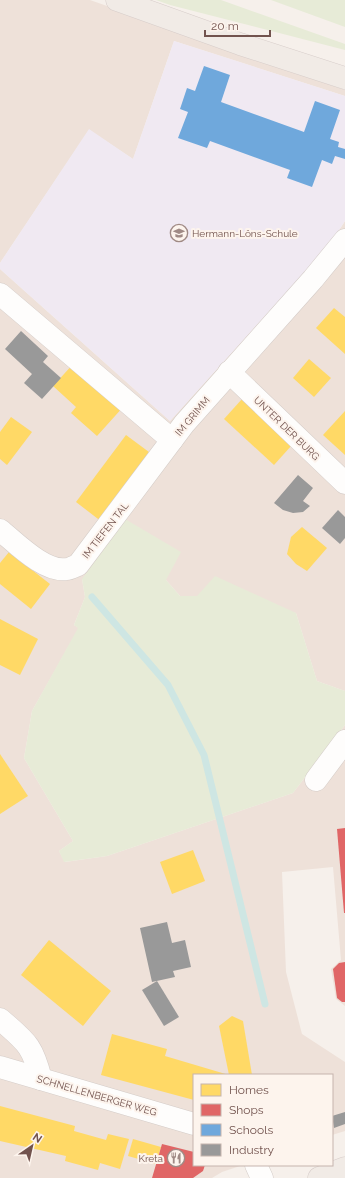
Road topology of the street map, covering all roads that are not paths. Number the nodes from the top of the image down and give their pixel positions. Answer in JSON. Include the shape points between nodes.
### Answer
{"nodes":[{"id":1,"x":117,"y":0,"type":"edge"},
{"id":2,"x":345,"y":78,"type":"edge"},
{"id":3,"x":345,"y":240,"type":"edge"},
{"id":4,"x":0,"y":294,"type":"edge"},
{"id":5,"x":229,"y":372,"type":"junction"},
{"id":6,"x":172,"y":440,"type":"junction"},
{"id":7,"x":345,"y":483,"type":"edge"},
{"id":8,"x":0,"y":530,"type":"edge"},
{"id":9,"x":345,"y":741,"type":"edge"},
{"id":10,"x":316,"y":780,"type":"dead end"},
{"id":11,"x":0,"y":1019,"type":"edge"},
{"id":12,"x":0,"y":1067,"type":"edge"},
{"id":13,"x":41,"y":1079,"type":"junction"},
{"id":14,"x":193,"y":1124,"type":"edge"},
{"id":15,"x":256,"y":1166,"type":"edge"},
{"id":16,"x":345,"y":1168,"type":"edge"},
{"id":17,"x":262,"y":1178,"type":"edge"},
{"id":18,"x":319,"y":1178,"type":"edge"}],
"edges":[{"from":1,"to":2,"type":"main road"},
{"from":3,"to":5,"type":"street","name":"IM GRIMM"},
{"from":4,"to":6,"type":"street","name":"IM GRIMM"},
{"from":5,"to":6,"type":"street","name":"IM GRIMM"},
{"from":5,"to":7,"type":"street","name":"UNTER DER BURG"},
{"from":6,"to":8,"type":"street","name":"IM TIEFEN TAL","via":[[78,565],[67,569],[53,568],[33,557]]},
{"from":9,"to":10,"type":"street"},
{"from":11,"to":13,"type":"street","via":[[28,1044],[35,1056]]},
{"from":12,"to":13,"type":"street","name":"SCHNELLENBERGER WEG"},
{"from":13,"to":14,"type":"street","name":"SCHNELLENBERGER WEG"},
{"from":15,"to":17,"type":"street"},
{"from":16,"to":18,"type":"main road"}]}
